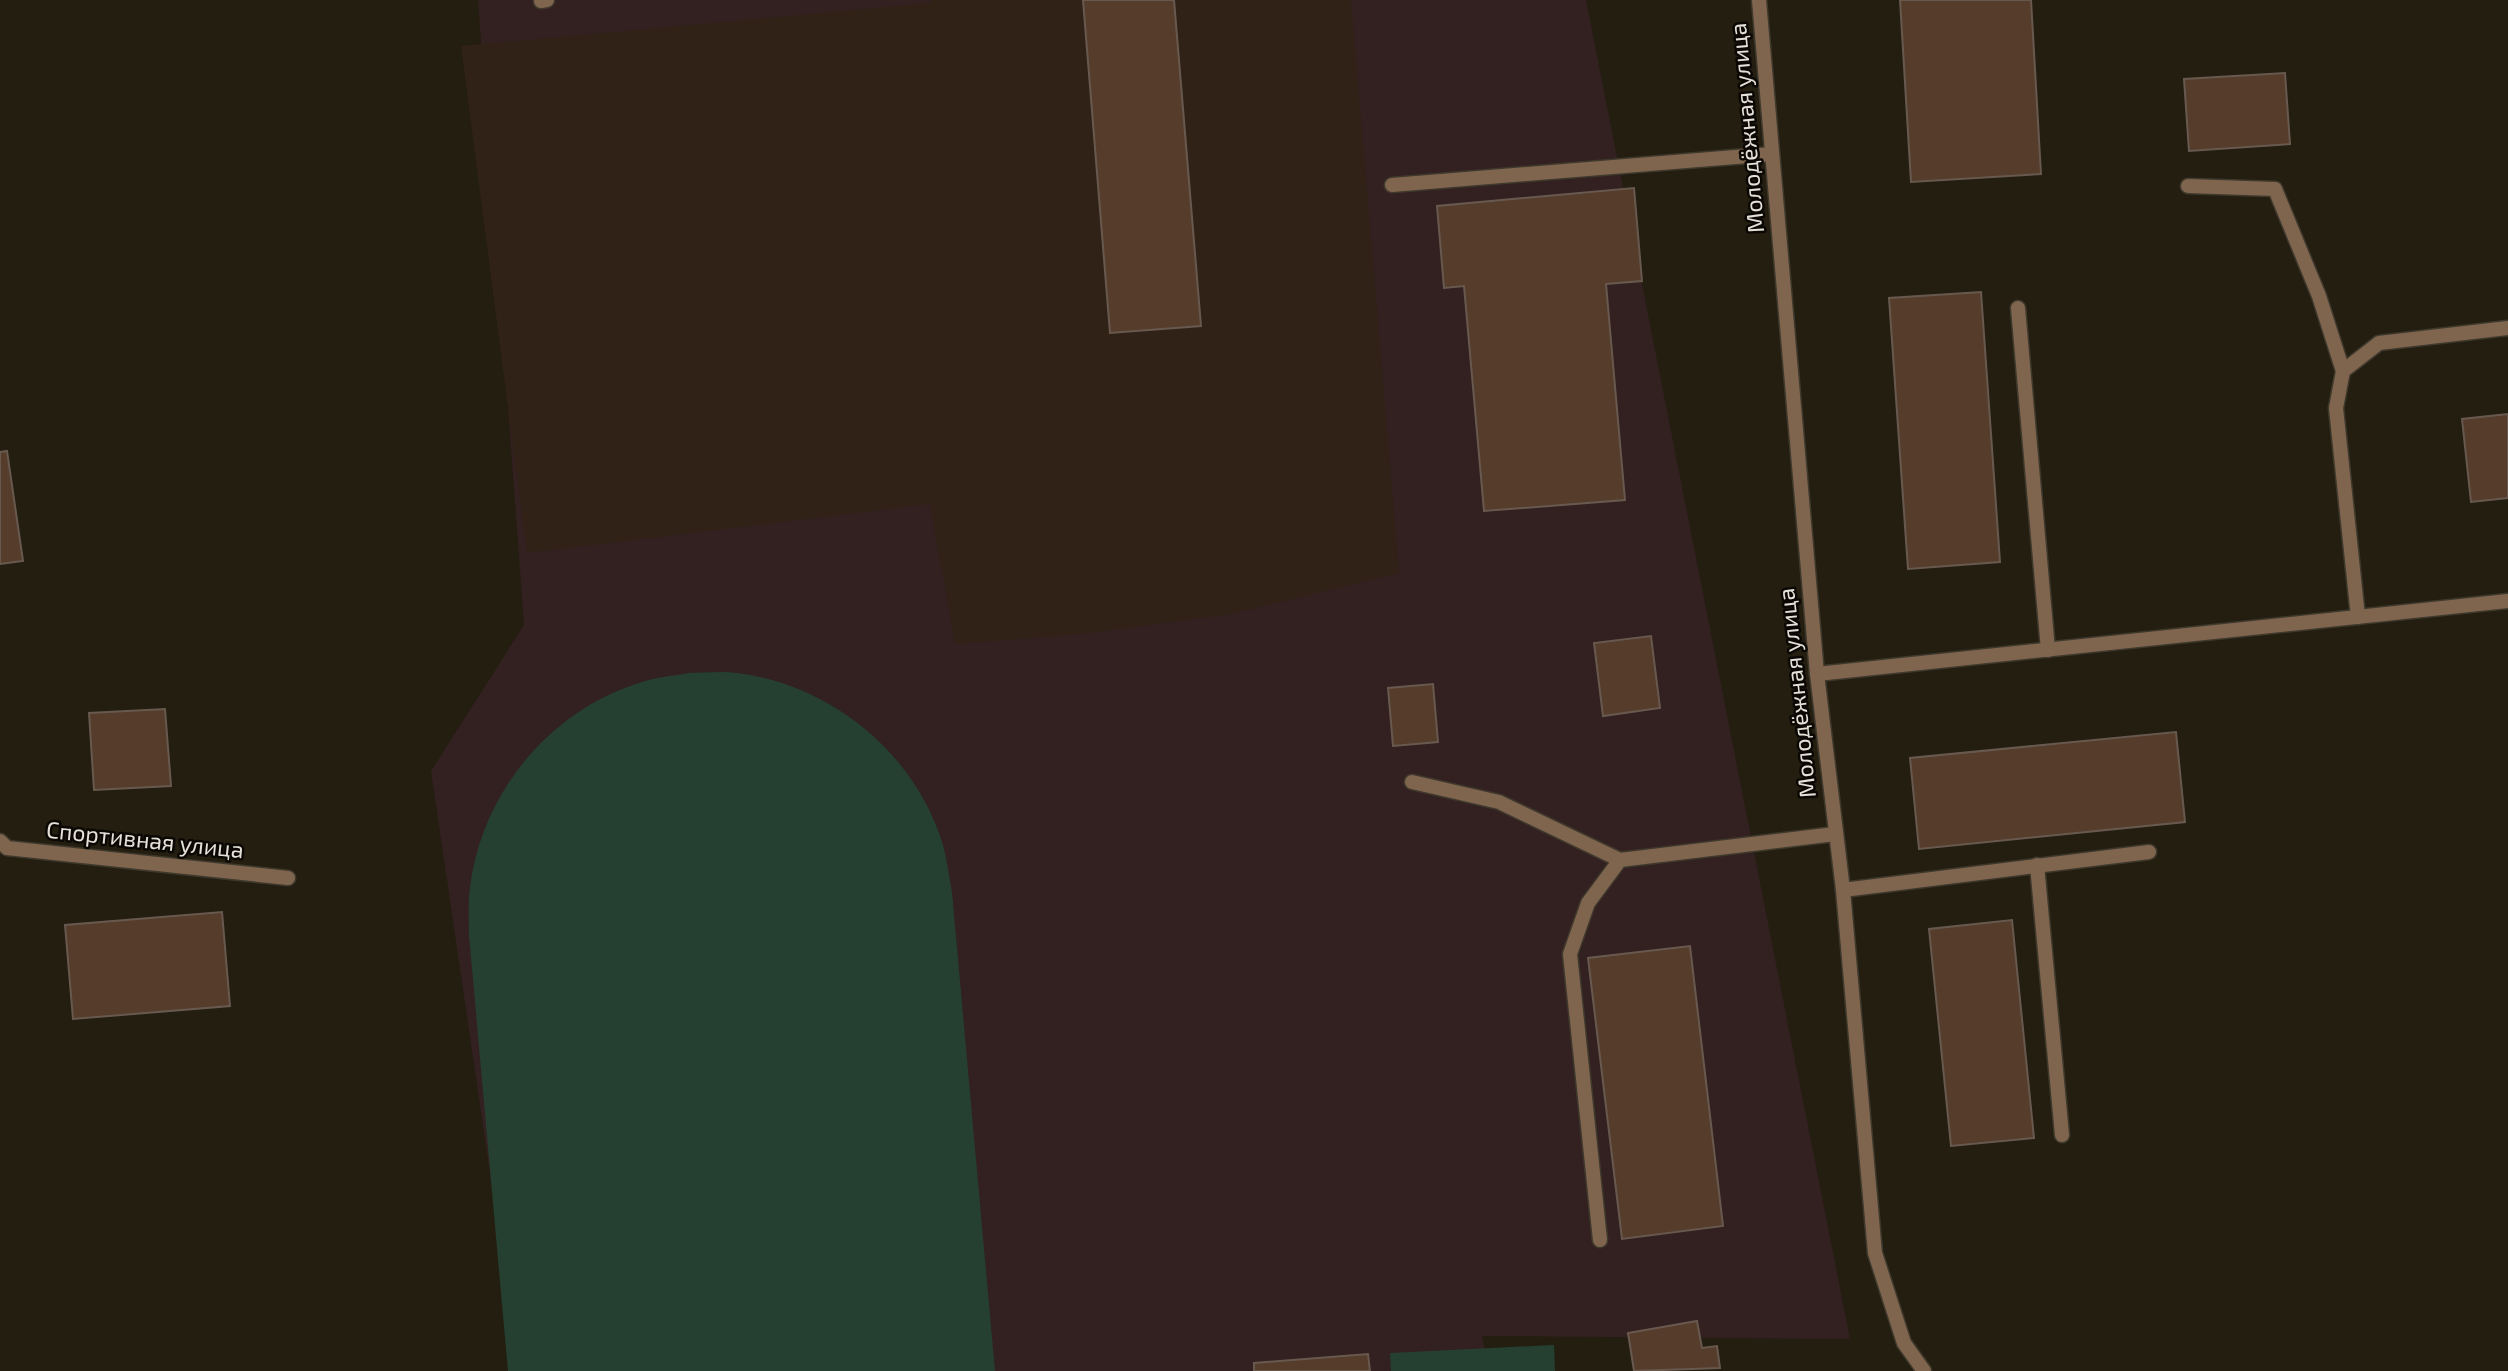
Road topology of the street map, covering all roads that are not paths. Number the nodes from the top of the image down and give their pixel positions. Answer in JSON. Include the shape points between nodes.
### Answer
{"nodes":[{"id":1,"x":547,"y":0,"type":"edge"},
{"id":2,"x":1759,"y":0,"type":"edge"},
{"id":3,"x":541,"y":1,"type":"edge"},
{"id":4,"x":1772,"y":154,"type":"junction"},
{"id":5,"x":1392,"y":185,"type":"dead end"},
{"id":6,"x":2188,"y":186,"type":"dead end"},
{"id":7,"x":2018,"y":308,"type":"dead end"},
{"id":8,"x":2508,"y":328,"type":"edge"},
{"id":9,"x":2343,"y":371,"type":"junction"},
{"id":10,"x":2508,"y":601,"type":"edge"},
{"id":11,"x":2358,"y":617,"type":"junction"},
{"id":12,"x":2048,"y":650,"type":"junction"},
{"id":13,"x":1816,"y":674,"type":"junction"},
{"id":14,"x":1412,"y":782,"type":"dead end"},
{"id":15,"x":1835,"y":834,"type":"junction"},
{"id":16,"x":0,"y":841,"type":"edge"},
{"id":17,"x":2149,"y":852,"type":"dead end"},
{"id":18,"x":1620,"y":860,"type":"junction"},
{"id":19,"x":2037,"y":865,"type":"junction"},
{"id":20,"x":288,"y":878,"type":"dead end"},
{"id":21,"x":1843,"y":890,"type":"junction"},
{"id":22,"x":2062,"y":1135,"type":"dead end"},
{"id":23,"x":1600,"y":1240,"type":"dead end"},
{"id":24,"x":1924,"y":1371,"type":"edge"}],
"edges":[{"from":1,"to":3,"type":"street"},
{"from":2,"to":4,"type":"street","name":"Молодёжная улица"},
{"from":4,"to":5,"type":"street"},
{"from":4,"to":13,"type":"street","name":"Молодёжная улица"},
{"from":6,"to":9,"type":"street","via":[[2275,189],[2319,296]]},
{"from":7,"to":12,"type":"street"},
{"from":8,"to":9,"type":"street","via":[[2379,343]]},
{"from":9,"to":11,"type":"street","via":[[2336,408]]},
{"from":10,"to":11,"type":"street"},
{"from":11,"to":12,"type":"street"},
{"from":12,"to":13,"type":"street"},
{"from":13,"to":15,"type":"street","name":"Молодёжная улица"},
{"from":14,"to":18,"type":"street","via":[[1499,802]]},
{"from":15,"to":18,"type":"street"},
{"from":15,"to":21,"type":"street","name":"Молодёжная улица"},
{"from":16,"to":20,"type":"street","name":"Спортивная улица","via":[[7,848]]},
{"from":17,"to":19,"type":"street"},
{"from":18,"to":23,"type":"street","via":[[1588,903],[1570,954]]},
{"from":19,"to":21,"type":"street"},
{"from":19,"to":22,"type":"street"},
{"from":21,"to":24,"type":"street","name":"Молодёжная улица","via":[[1875,1253],[1904,1343]]}]}
